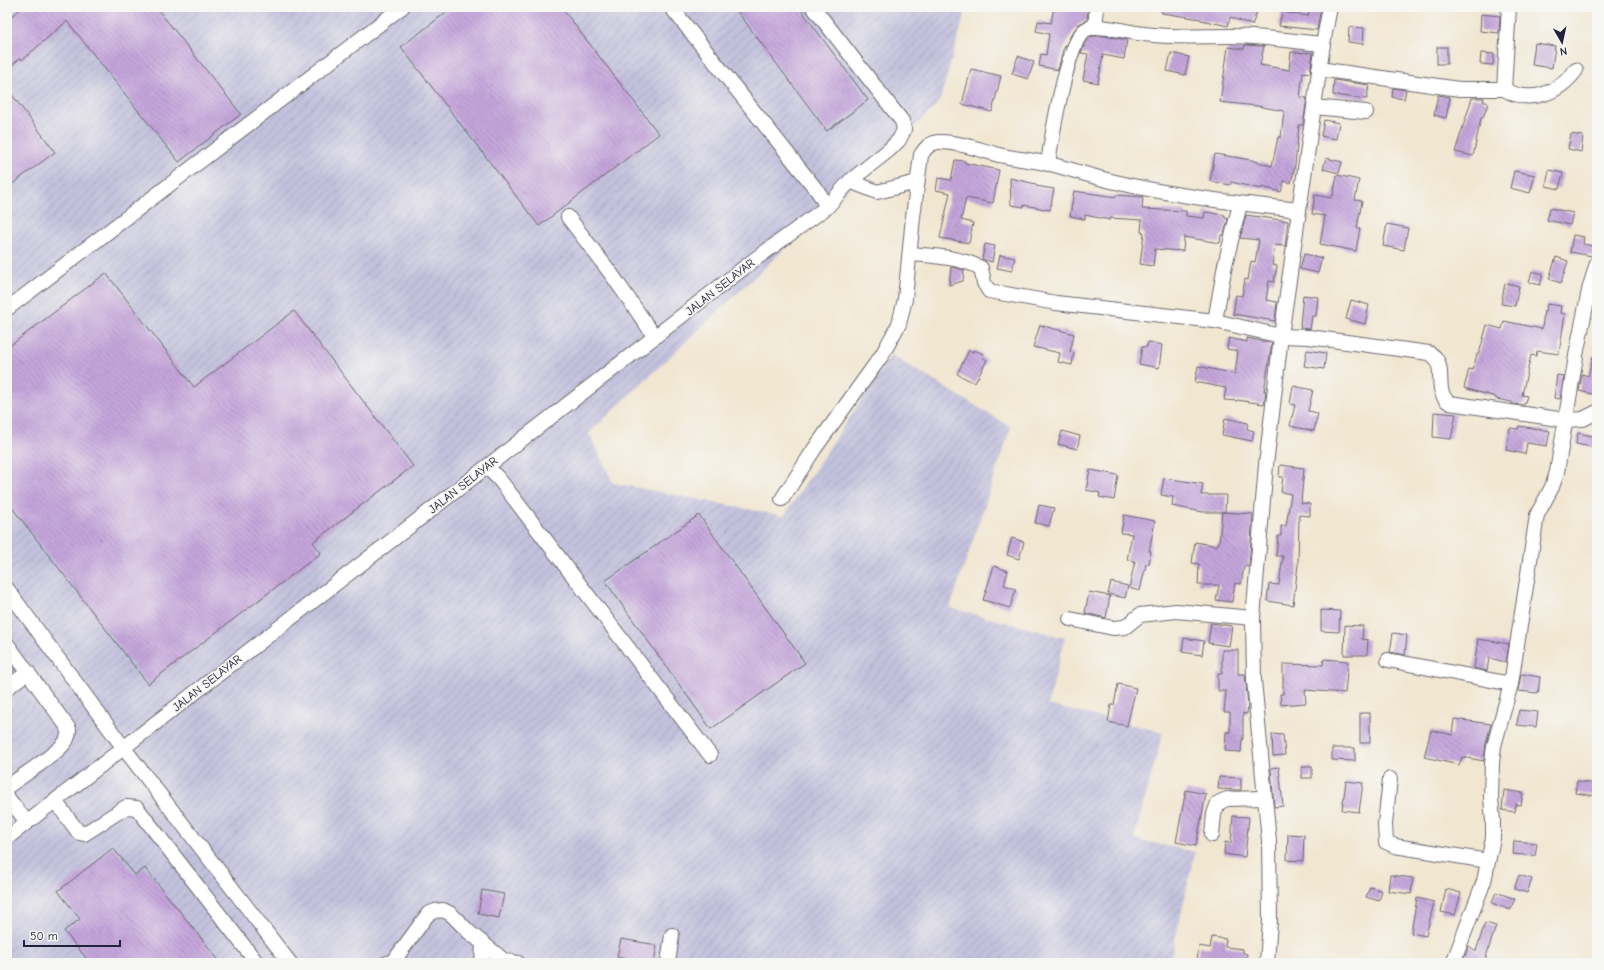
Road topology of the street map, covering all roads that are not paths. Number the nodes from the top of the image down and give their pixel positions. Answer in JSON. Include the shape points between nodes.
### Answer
{"nodes":[{"id":1,"x":402,"y":7,"type":"edge"},
{"id":2,"x":671,"y":7,"type":"edge"},
{"id":3,"x":813,"y":7,"type":"edge"},
{"id":4,"x":1097,"y":7,"type":"edge"},
{"id":5,"x":1330,"y":7,"type":"edge"},
{"id":6,"x":1508,"y":7,"type":"edge"},
{"id":7,"x":1095,"y":28,"type":"junction"},
{"id":8,"x":1323,"y":44,"type":"junction"},
{"id":9,"x":1319,"y":68,"type":"junction"},
{"id":10,"x":1576,"y":70,"type":"dead end"},
{"id":11,"x":1504,"y":89,"type":"junction"},
{"id":12,"x":1314,"y":107,"type":"junction"},
{"id":13,"x":1366,"y":112,"type":"dead end"},
{"id":14,"x":1048,"y":164,"type":"junction"},
{"id":15,"x":850,"y":182,"type":"junction"},
{"id":16,"x":917,"y":182,"type":"junction"},
{"id":17,"x":1240,"y":204,"type":"junction"},
{"id":18,"x":827,"y":207,"type":"junction"},
{"id":19,"x":1299,"y":210,"type":"junction"},
{"id":20,"x":568,"y":217,"type":"dead end"},
{"id":21,"x":910,"y":254,"type":"junction"},
{"id":22,"x":1597,"y":263,"type":"edge"},
{"id":23,"x":7,"y":309,"type":"edge"},
{"id":24,"x":1215,"y":322,"type":"junction"},
{"id":25,"x":1281,"y":336,"type":"junction"},
{"id":26,"x":655,"y":337,"type":"junction"},
{"id":27,"x":1597,"y":412,"type":"edge"},
{"id":28,"x":1565,"y":420,"type":"junction"},
{"id":29,"x":487,"y":467,"type":"junction"},
{"id":30,"x":782,"y":499,"type":"dead end"},
{"id":31,"x":7,"y":589,"type":"edge"},
{"id":32,"x":1253,"y":618,"type":"junction"},
{"id":33,"x":1070,"y":619,"type":"dead end"},
{"id":34,"x":7,"y":644,"type":"edge"},
{"id":35,"x":1388,"y":660,"type":"dead end"},
{"id":36,"x":28,"y":672,"type":"junction"},
{"id":37,"x":1511,"y":684,"type":"junction"},
{"id":38,"x":7,"y":688,"type":"edge"},
{"id":39,"x":123,"y":747,"type":"junction"},
{"id":40,"x":710,"y":755,"type":"dead end"},
{"id":41,"x":1390,"y":779,"type":"dead end"},
{"id":42,"x":7,"y":787,"type":"edge"},
{"id":43,"x":7,"y":797,"type":"edge"},
{"id":44,"x":1264,"y":798,"type":"junction"},
{"id":45,"x":55,"y":801,"type":"junction"},
{"id":46,"x":27,"y":822,"type":"junction"},
{"id":47,"x":1212,"y":834,"type":"dead end"},
{"id":48,"x":7,"y":838,"type":"edge"},
{"id":49,"x":1488,"y":861,"type":"junction"},
{"id":50,"x":672,"y":935,"type":"dead end"},
{"id":51,"x":483,"y":943,"type":"junction"},
{"id":52,"x":257,"y":963,"type":"edge"},
{"id":53,"x":290,"y":963,"type":"edge"},
{"id":54,"x":387,"y":963,"type":"edge"},
{"id":55,"x":482,"y":963,"type":"edge"},
{"id":56,"x":518,"y":963,"type":"edge"},
{"id":57,"x":668,"y":963,"type":"edge"},
{"id":58,"x":1267,"y":963,"type":"edge"},
{"id":59,"x":1454,"y":963,"type":"edge"}],
"edges":[{"from":1,"to":23,"type":"street"},
{"from":2,"to":18,"type":"street","via":[[819,193]]},
{"from":3,"to":15,"type":"street","name":"JALAN SELAYAR","via":[[902,121],[904,129],[899,140]]},
{"from":4,"to":7,"type":"street"},
{"from":5,"to":8,"type":"street"},
{"from":6,"to":11,"type":"street"},
{"from":7,"to":8,"type":"street","via":[[1170,37],[1250,37]]},
{"from":7,"to":14,"type":"street","via":[[1085,30],[1076,43],[1059,99]]},
{"from":8,"to":9,"type":"street"},
{"from":9,"to":11,"type":"street","via":[[1460,89]]},
{"from":9,"to":12,"type":"street"},
{"from":10,"to":11,"type":"street","via":[[1559,88],[1540,95],[1518,96]]},
{"from":12,"to":13,"type":"street"},
{"from":12,"to":19,"type":"street"},
{"from":14,"to":16,"type":"street","via":[[938,142],[930,144],[921,154]]},
{"from":14,"to":17,"type":"street","via":[[1110,181]]},
{"from":15,"to":16,"type":"street","via":[[877,192]]},
{"from":15,"to":18,"type":"street","name":"JALAN SELAYAR"},
{"from":16,"to":21,"type":"street"},
{"from":17,"to":19,"type":"street"},
{"from":17,"to":24,"type":"street","via":[[1225,265]]},
{"from":18,"to":26,"type":"street","name":"JALAN SELAYAR"},
{"from":19,"to":25,"type":"street"},
{"from":20,"to":26,"type":"street"},
{"from":21,"to":24,"type":"street","via":[[958,259],[971,263],[981,268],[989,291],[1056,303]]},
{"from":21,"to":30,"type":"street","via":[[906,299],[894,334]]},
{"from":22,"to":28,"type":"street","via":[[1578,343]]},
{"from":24,"to":25,"type":"street"},
{"from":25,"to":28,"type":"street","via":[[1309,337],[1429,352],[1440,362],[1442,394],[1450,403]]},
{"from":25,"to":32,"type":"street","via":[[1266,465]]},
{"from":26,"to":29,"type":"street","name":"JALAN SELAYAR"},
{"from":27,"to":28,"type":"street","via":[[1583,419]]},
{"from":28,"to":37,"type":"street","via":[[1557,472],[1537,515],[1534,529]]},
{"from":29,"to":39,"type":"street","name":"JALAN SELAYAR"},
{"from":29,"to":40,"type":"street","via":[[499,479]]},
{"from":31,"to":39,"type":"street"},
{"from":32,"to":33,"type":"street","via":[[1176,611],[1140,614],[1125,627],[1113,628]]},
{"from":32,"to":44,"type":"street","via":[[1254,680]]},
{"from":34,"to":36,"type":"street"},
{"from":35,"to":37,"type":"street"},
{"from":36,"to":38,"type":"street"},
{"from":36,"to":42,"type":"street","via":[[69,729],[69,735],[66,742],[56,751]]},
{"from":37,"to":49,"type":"street","via":[[1494,746],[1491,798],[1493,838]]},
{"from":39,"to":45,"type":"street","name":"JALAN SELAYAR"},
{"from":39,"to":53,"type":"street"},
{"from":41,"to":49,"type":"street","via":[[1385,824],[1386,842],[1395,846]]},
{"from":43,"to":46,"type":"street"},
{"from":44,"to":47,"type":"street","via":[[1227,799],[1218,803]]},
{"from":44,"to":58,"type":"street","via":[[1270,903]]},
{"from":45,"to":46,"type":"street","name":"JALAN SELAYAR"},
{"from":45,"to":52,"type":"street","via":[[79,833],[84,834],[126,807],[137,808]]},
{"from":46,"to":48,"type":"street","name":"JALAN SELAYAR"},
{"from":49,"to":59,"type":"street","via":[[1484,881]]},
{"from":50,"to":57,"type":"street"},
{"from":51,"to":54,"type":"street","via":[[451,914],[435,910],[424,918],[396,958]]},
{"from":51,"to":55,"type":"street"},
{"from":51,"to":56,"type":"street","via":[[506,961]]}]}
